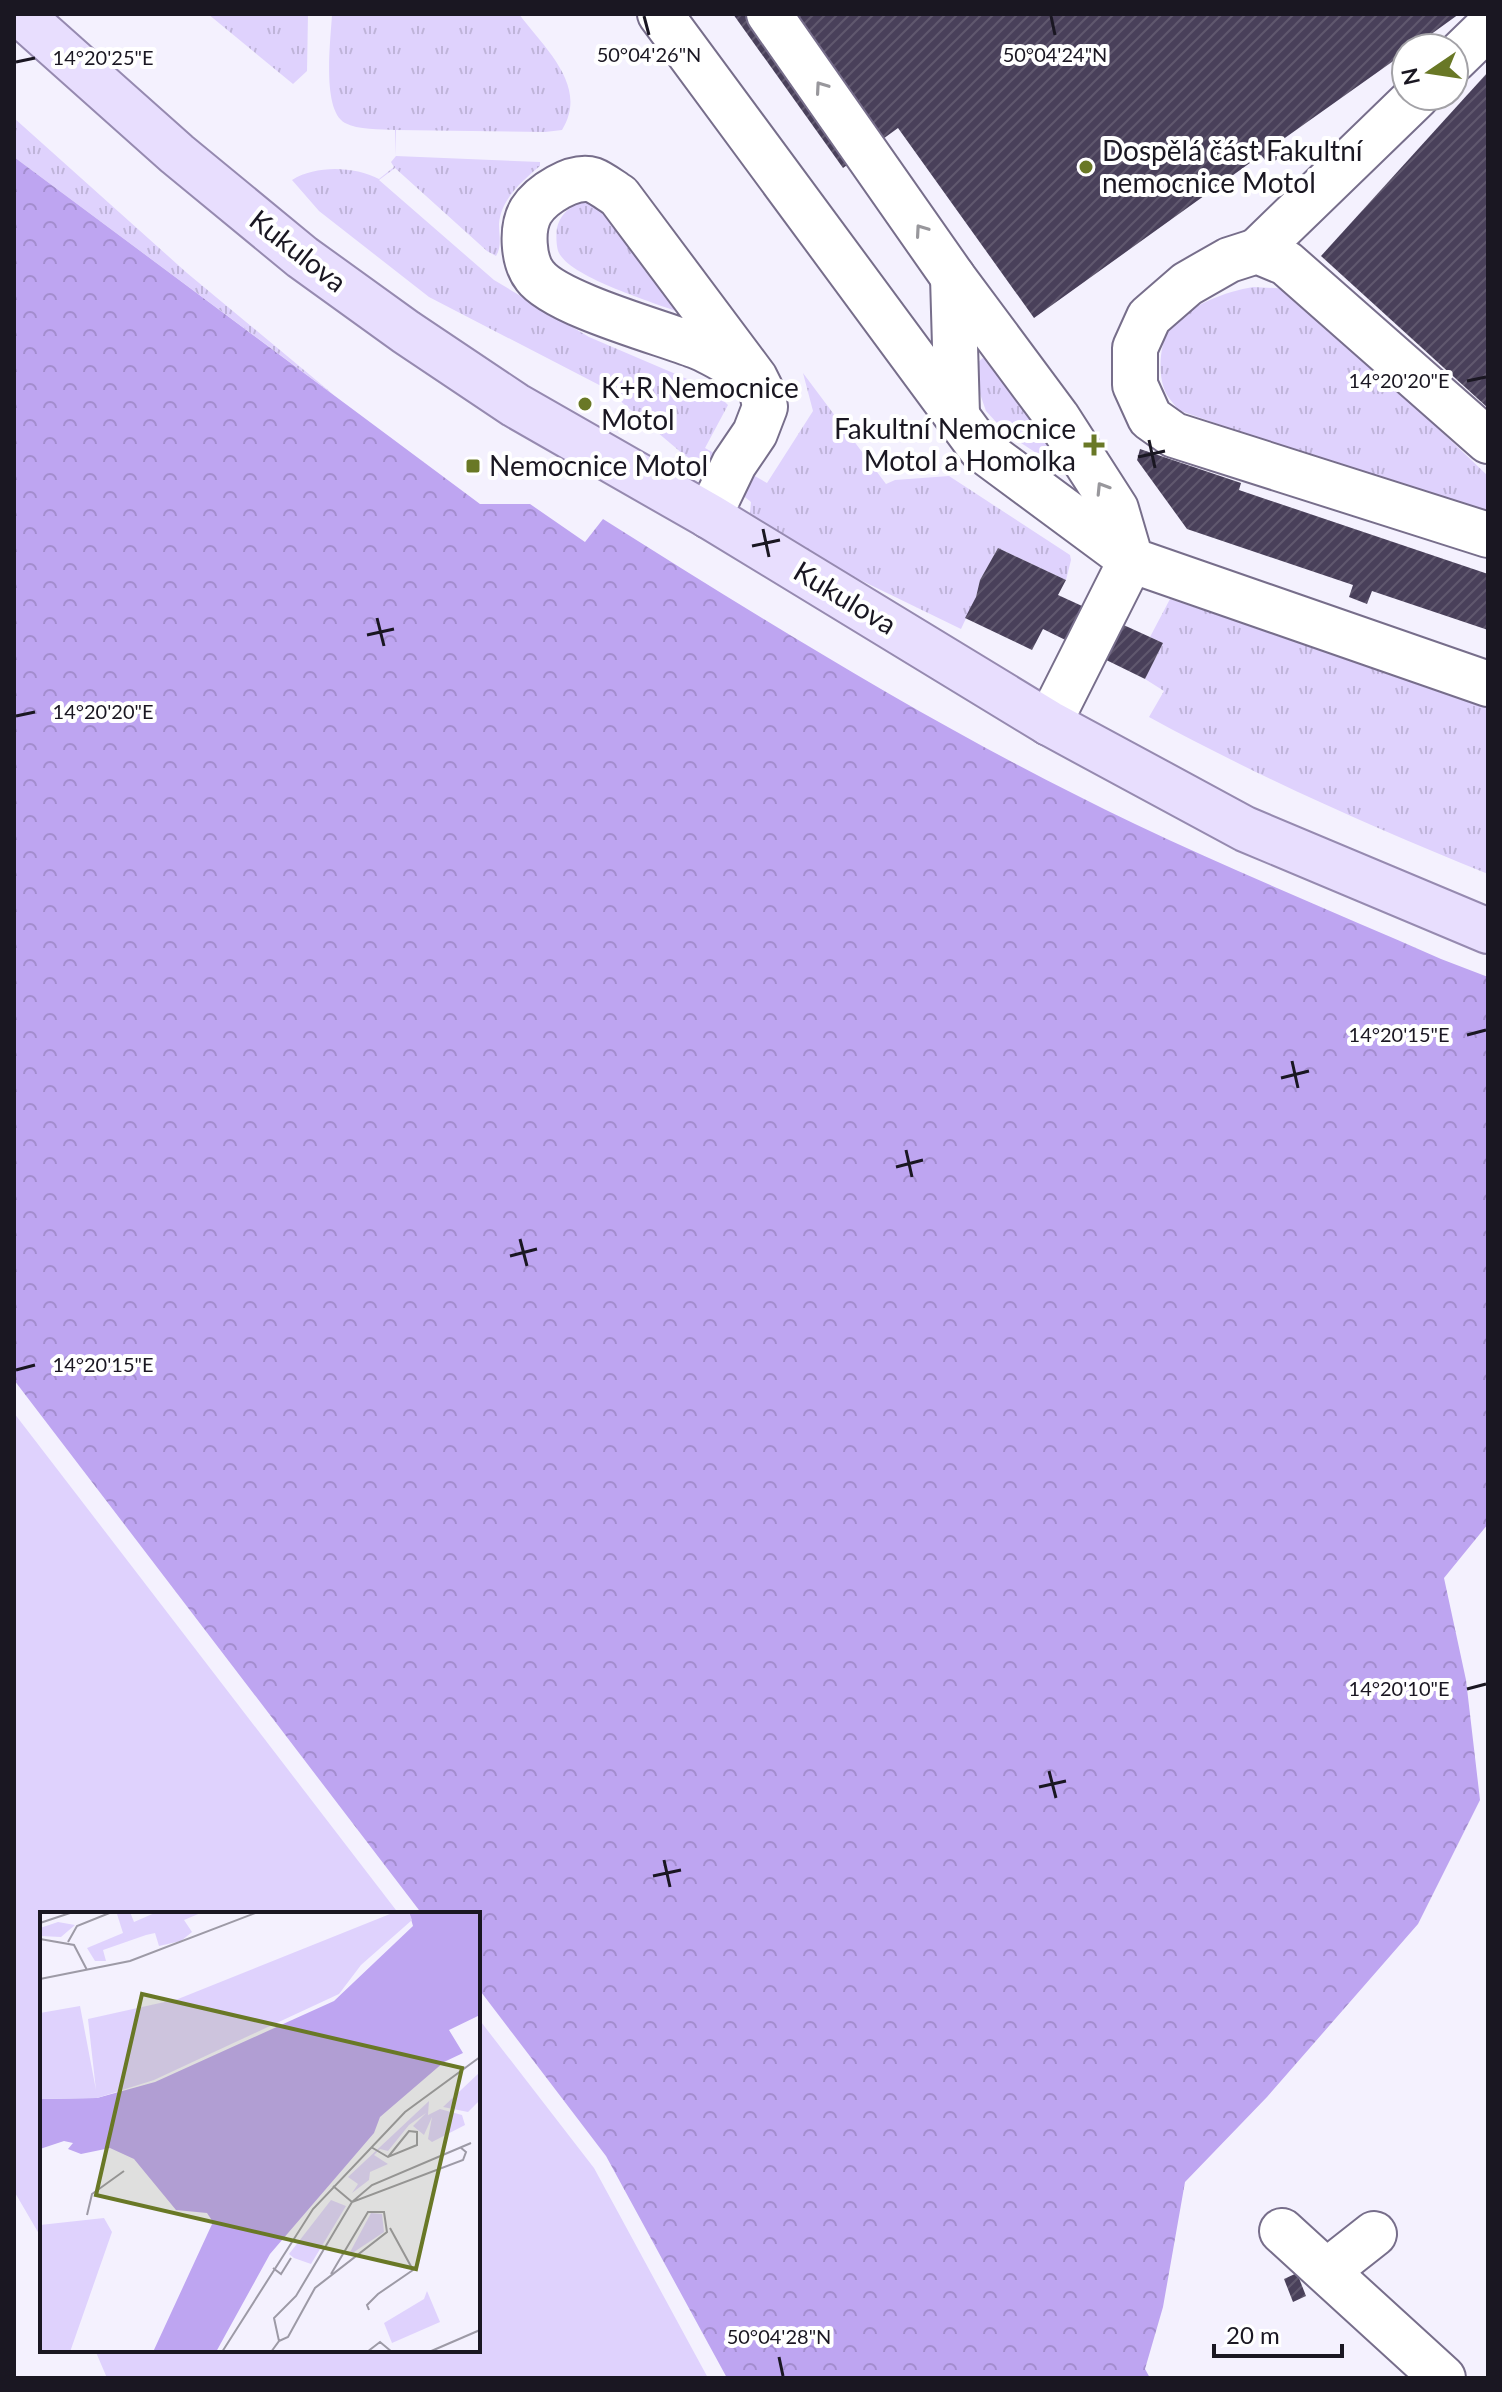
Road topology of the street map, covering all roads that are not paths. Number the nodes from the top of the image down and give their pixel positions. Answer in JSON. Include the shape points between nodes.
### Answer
{"nodes":[{"id":1,"x":20,"y":14,"type":"edge"},
{"id":2,"x":660,"y":14,"type":"edge"},
{"id":3,"x":769,"y":14,"type":"edge"},
{"id":4,"x":1488,"y":27,"type":"edge"},
{"id":5,"x":1470,"y":44,"type":"edge"},
{"id":6,"x":1400,"y":112,"type":"edge"},
{"id":7,"x":1257,"y":251,"type":"junction"},
{"id":8,"x":953,"y":277,"type":"junction"},
{"id":9,"x":755,"y":378,"type":"junction"},
{"id":10,"x":957,"y":414,"type":"junction"},
{"id":11,"x":1488,"y":441,"type":"edge"},
{"id":12,"x":709,"y":516,"type":"junction"},
{"id":13,"x":1488,"y":535,"type":"edge"},
{"id":14,"x":1131,"y":560,"type":"junction"},
{"id":15,"x":1488,"y":684,"type":"edge"},
{"id":16,"x":1049,"y":723,"type":"junction"},
{"id":17,"x":1488,"y":931,"type":"edge"},
{"id":18,"x":1282,"y":2231,"type":"dead end"},
{"id":19,"x":1374,"y":2234,"type":"dead end"},
{"id":20,"x":1327,"y":2271,"type":"junction"},
{"id":21,"x":1443,"y":2378,"type":"edge"}],
"edges":[{"from":1,"to":12,"type":"main road","name":"Kukulova","via":[[302,257],[515,405]]},
{"from":2,"to":10,"type":"lane"},
{"from":8,"to":3,"type":"lane","one_way":true},
{"from":4,"to":5,"type":"lane"},
{"from":6,"to":7,"type":"lane"},
{"from":7,"to":11,"type":"lane","via":[[1286,263]]},
{"from":7,"to":13,"type":"lane","via":[[1187,284],[1149,317],[1135,348],[1135,385],[1150,418],[1174,435]]},
{"from":8,"to":10,"type":"lane"},
{"from":14,"to":8,"type":"lane","one_way":true,"via":[[1116,509],[1057,417]]},
{"from":9,"to":9,"type":"lane","via":[[619,196],[593,180],[573,179],[530,212],[526,258],[535,277],[556,292],[700,348]]},
{"from":9,"to":12,"type":"lane","via":[[765,407]]},
{"from":10,"to":14,"type":"lane","via":[[981,449]]},
{"from":12,"to":16,"type":"main road","name":"Kukulova"},
{"from":14,"to":15,"type":"lane"},
{"from":14,"to":16,"type":"lane"},
{"from":16,"to":17,"type":"main road","name":"Kukulova","via":[[1245,829]]},
{"from":18,"to":20,"type":"lane"},
{"from":19,"to":20,"type":"lane"},
{"from":20,"to":21,"type":"lane"}]}
